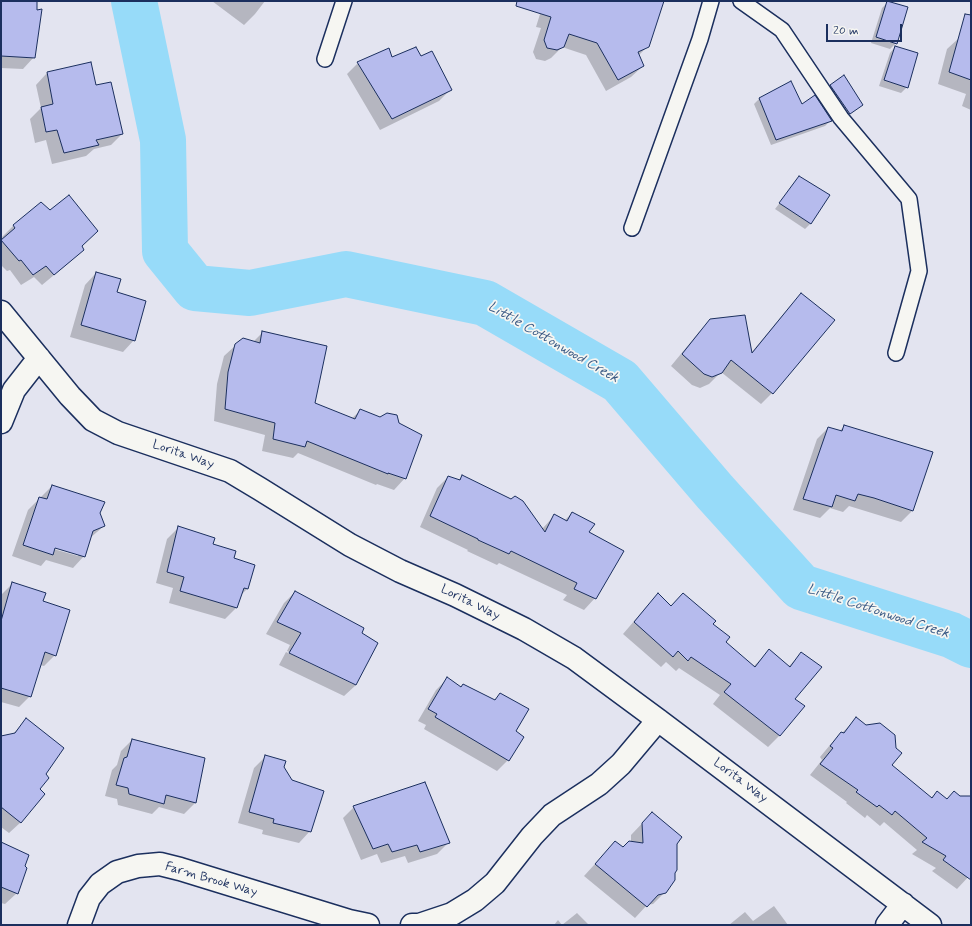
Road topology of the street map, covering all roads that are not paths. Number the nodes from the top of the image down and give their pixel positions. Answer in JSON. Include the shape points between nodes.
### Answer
{"nodes":[{"id":1,"x":344,"y":1,"type":"edge"},
{"id":2,"x":711,"y":1,"type":"edge"},
{"id":3,"x":741,"y":1,"type":"edge"},
{"id":4,"x":325,"y":59,"type":"dead end"},
{"id":5,"x":632,"y":228,"type":"dead end"},
{"id":6,"x":1,"y":312,"type":"edge"},
{"id":7,"x":896,"y":353,"type":"dead end"},
{"id":8,"x":39,"y":358,"type":"junction"},
{"id":9,"x":1,"y":422,"type":"edge"},
{"id":10,"x":658,"y":720,"type":"junction"},
{"id":11,"x":903,"y":904,"type":"junction"},
{"id":12,"x":79,"y":925,"type":"edge"},
{"id":13,"x":368,"y":925,"type":"edge"},
{"id":14,"x":412,"y":925,"type":"edge"},
{"id":15,"x":887,"y":925,"type":"edge"},
{"id":16,"x":930,"y":925,"type":"edge"}],
"edges":[{"from":1,"to":4,"type":"lane"},
{"from":2,"to":5,"type":"lane","via":[[700,39]]},
{"from":3,"to":7,"type":"lane","via":[[782,30],[841,118],[909,199],[918,271]]},
{"from":6,"to":8,"type":"street","name":"Lorita Way"},
{"from":8,"to":9,"type":"street","via":[[14,390]]},
{"from":8,"to":10,"type":"street","name":"Lorita Way","via":[[93,420],[118,433],[230,471],[350,545],[524,629],[574,658]]},
{"from":10,"to":11,"type":"street","name":"Lorita Way"},
{"from":10,"to":14,"type":"street","via":[[621,764],[599,784],[552,815],[495,882],[475,900],[452,914]]},
{"from":11,"to":15,"type":"street"},
{"from":11,"to":16,"type":"street","name":"Lorita Way"},
{"from":12,"to":13,"type":"street","name":"Farm Brook Way","via":[[89,898],[100,884],[117,872],[138,866],[160,864]]}]}
